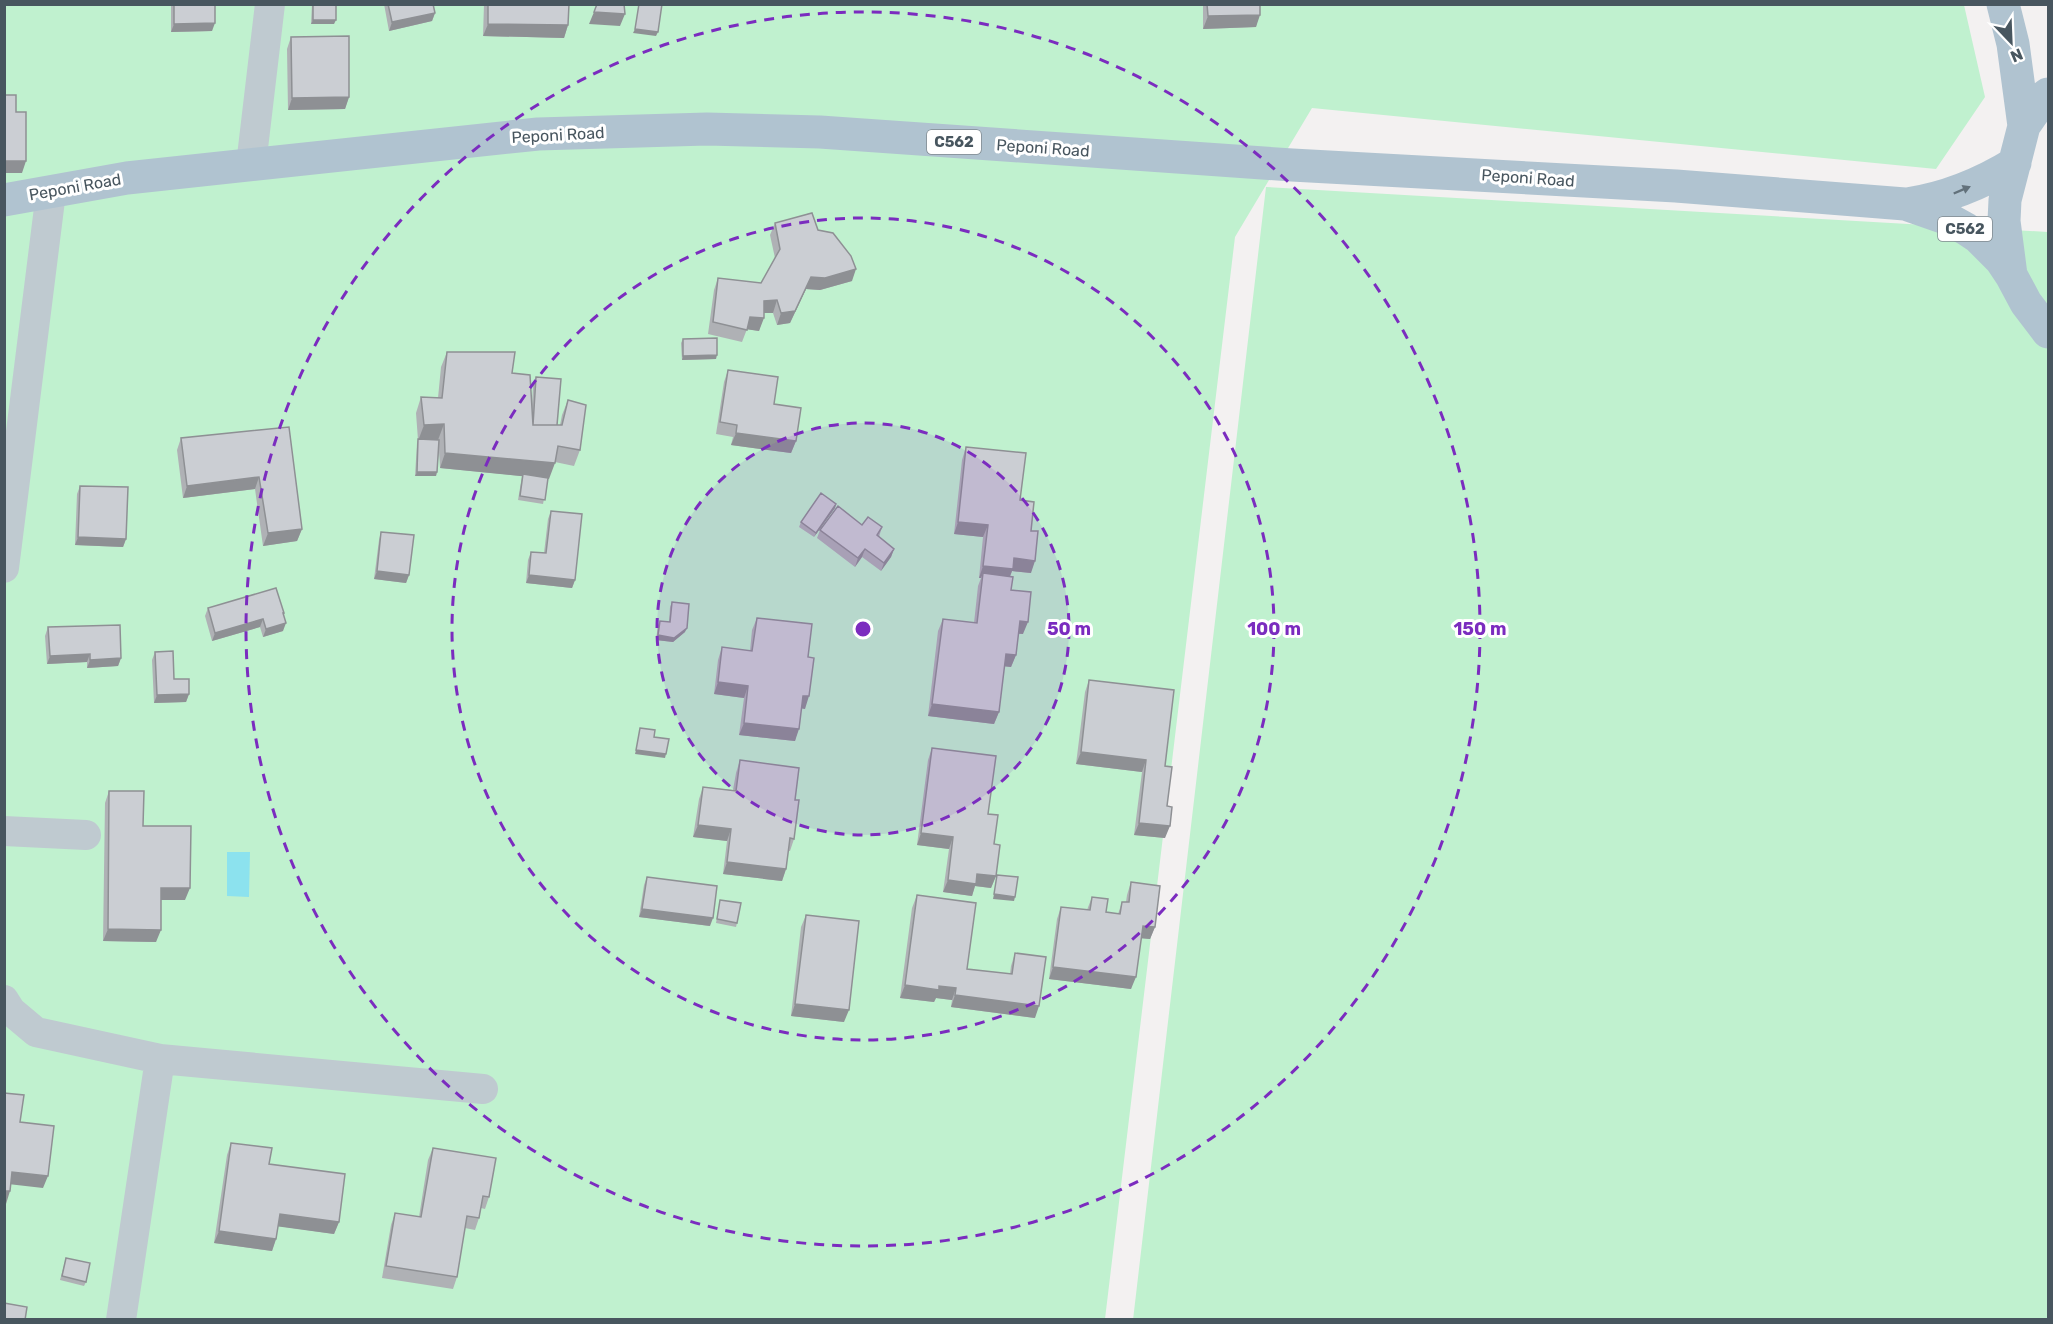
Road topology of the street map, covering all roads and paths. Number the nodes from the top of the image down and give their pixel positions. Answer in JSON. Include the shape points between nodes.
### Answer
{"nodes":[{"id":1,"x":270,"y":4,"type":"edge"},
{"id":2,"x":2003,"y":4,"type":"edge"},
{"id":3,"x":2049,"y":94,"type":"edge"},
{"id":4,"x":2024,"y":126,"type":"junction"},
{"id":5,"x":2015,"y":163,"type":"junction"},
{"id":6,"x":251,"y":165,"type":"junction"},
{"id":7,"x":51,"y":192,"type":"junction"},
{"id":8,"x":4,"y":200,"type":"edge"},
{"id":9,"x":1905,"y":204,"type":"junction"},
{"id":10,"x":2011,"y":275,"type":"junction"},
{"id":11,"x":2049,"y":332,"type":"edge"},
{"id":12,"x":4,"y":568,"type":"edge"},
{"id":13,"x":4,"y":831,"type":"edge"},
{"id":14,"x":86,"y":835,"type":"dead end"},
{"id":15,"x":4,"y":1000,"type":"edge"},
{"id":16,"x":160,"y":1059,"type":"junction"},
{"id":17,"x":483,"y":1089,"type":"dead end"},
{"id":18,"x":121,"y":1320,"type":"edge"}],
"edges":[{"from":1,"to":6,"type":"street"},
{"from":2,"to":4,"type":"main road","via":[[2013,44]]},
{"from":3,"to":4,"type":"main road"},
{"from":4,"to":5,"type":"main road"},
{"from":9,"to":5,"type":"main road","name":"Peponi Road","number":"C562","one_way":true,"via":[[1947,196]]},
{"from":5,"to":10,"type":"main road","via":[[2004,221]]},
{"from":6,"to":7,"type":"main road","name":"Peponi Road","number":"C562","via":[[127,178]]},
{"from":6,"to":9,"type":"main road","name":"Peponi Road","number":"C562","via":[[538,134],[707,129],[798,131]]},
{"from":7,"to":8,"type":"main road","name":"Peponi Road","number":"C562"},
{"from":7,"to":12,"type":"street"},
{"from":9,"to":10,"type":"main road","name":"Peponi Road","number":"C562","via":[[1948,219],[1972,233]]},
{"from":10,"to":11,"type":"main road","via":[[2026,303]]},
{"from":13,"to":14,"type":"street"},
{"from":15,"to":16,"type":"street","via":[[36,1032]]},
{"from":16,"to":17,"type":"street"},
{"from":16,"to":18,"type":"street"}]}
